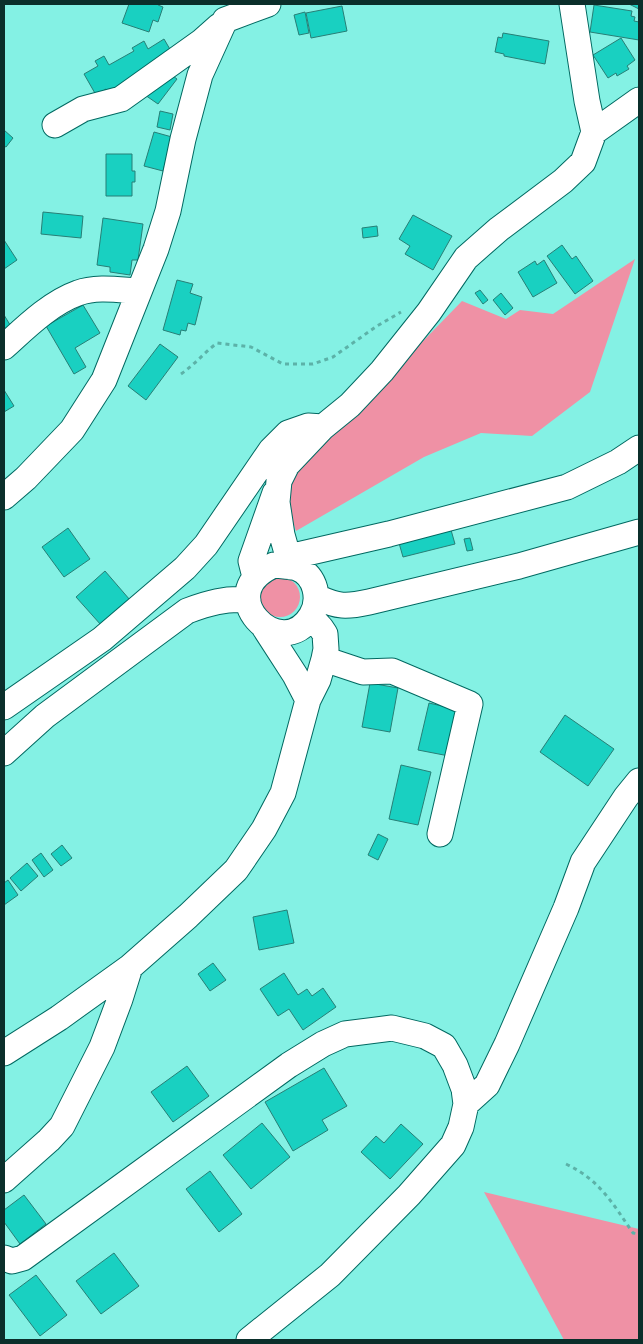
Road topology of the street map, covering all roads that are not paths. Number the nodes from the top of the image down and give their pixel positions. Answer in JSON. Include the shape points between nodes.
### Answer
{"nodes":[{"id":1,"x":268,"y":4,"type":"edge"},
{"id":2,"x":572,"y":4,"type":"edge"},
{"id":3,"x":225,"y":12,"type":"edge"},
{"id":4,"x":639,"y":100,"type":"edge"},
{"id":5,"x":55,"y":125,"type":"dead end"},
{"id":6,"x":594,"y":132,"type":"junction"},
{"id":7,"x":139,"y":291,"type":"junction"},
{"id":8,"x":4,"y":347,"type":"edge"},
{"id":9,"x":323,"y":427,"type":"junction"},
{"id":10,"x":639,"y":448,"type":"edge"},
{"id":11,"x":279,"y":481,"type":"junction"},
{"id":12,"x":4,"y":497,"type":"edge"},
{"id":13,"x":639,"y":532,"type":"edge"},
{"id":14,"x":290,"y":562,"type":"junction"},
{"id":15,"x":251,"y":589,"type":"junction"},
{"id":16,"x":314,"y":607,"type":"junction"},
{"id":17,"x":264,"y":627,"type":"junction"},
{"id":18,"x":324,"y":659,"type":"junction"},
{"id":19,"x":308,"y":700,"type":"junction"},
{"id":20,"x":4,"y":707,"type":"edge"},
{"id":21,"x":45,"y":716,"type":"junction"},
{"id":22,"x":4,"y":738,"type":"edge"},
{"id":23,"x":4,"y":753,"type":"edge"},
{"id":24,"x":639,"y":781,"type":"edge"},
{"id":25,"x":440,"y":834,"type":"dead end"},
{"id":26,"x":130,"y":967,"type":"junction"},
{"id":27,"x":4,"y":1053,"type":"edge"},
{"id":28,"x":466,"y":1104,"type":"junction"},
{"id":29,"x":4,"y":1180,"type":"edge"},
{"id":30,"x":4,"y":1258,"type":"edge"},
{"id":31,"x":249,"y":1340,"type":"edge"}],
"edges":[{"from":1,"to":3,"type":"street"},
{"from":2,"to":6,"type":"street"},
{"from":3,"to":5,"type":"street","via":[[201,42],[121,99],[83,109]]},
{"from":3,"to":7,"type":"street","via":[[200,75],[168,211]]},
{"from":4,"to":6,"type":"street"},
{"from":6,"to":9,"type":"street","via":[[583,162],[466,258],[382,371],[350,405]]},
{"from":7,"to":8,"type":"street","via":[[92,290],[78,293],[44,312]]},
{"from":7,"to":12,"type":"street","via":[[104,380],[72,430]]},
{"from":9,"to":11,"type":"street","via":[[288,465]]},
{"from":9,"to":20,"type":"street","via":[[308,426],[288,433],[271,450],[211,537],[185,568],[102,639]]},
{"from":10,"to":14,"type":"street","via":[[567,487]]},
{"from":11,"to":14,"type":"street","via":[[277,502]]},
{"from":11,"to":15,"type":"street","via":[[251,561]]},
{"from":13,"to":16,"type":"street","via":[[519,566],[369,602],[347,607]]},
{"from":14,"to":15,"type":"street","via":[[263,569]]},
{"from":14,"to":16,"type":"street","via":[[306,574],[315,587]]},
{"from":15,"to":17,"type":"street","via":[[250,611]]},
{"from":15,"to":21,"type":"street","via":[[187,611]]},
{"from":16,"to":17,"type":"street","via":[[303,625],[294,630],[274,631]]},
{"from":16,"to":18,"type":"street","via":[[325,634]]},
{"from":17,"to":19,"type":"street"},
{"from":18,"to":19,"type":"street"},
{"from":18,"to":25,"type":"street","via":[[362,672],[392,671],[470,704]]},
{"from":19,"to":26,"type":"street","via":[[283,792],[264,829],[236,870]]},
{"from":21,"to":22,"type":"street"},
{"from":21,"to":23,"type":"street"},
{"from":24,"to":28,"type":"street","via":[[583,862],[507,1044],[487,1085]]},
{"from":26,"to":27,"type":"street"},
{"from":26,"to":29,"type":"street","via":[[102,1047],[62,1126]]},
{"from":28,"to":30,"type":"street","via":[[455,1065],[444,1046],[425,1036],[392,1028],[345,1034],[289,1064],[22,1258],[12,1262]]},
{"from":28,"to":31,"type":"street","via":[[454,1145],[409,1195],[330,1275]]}]}
